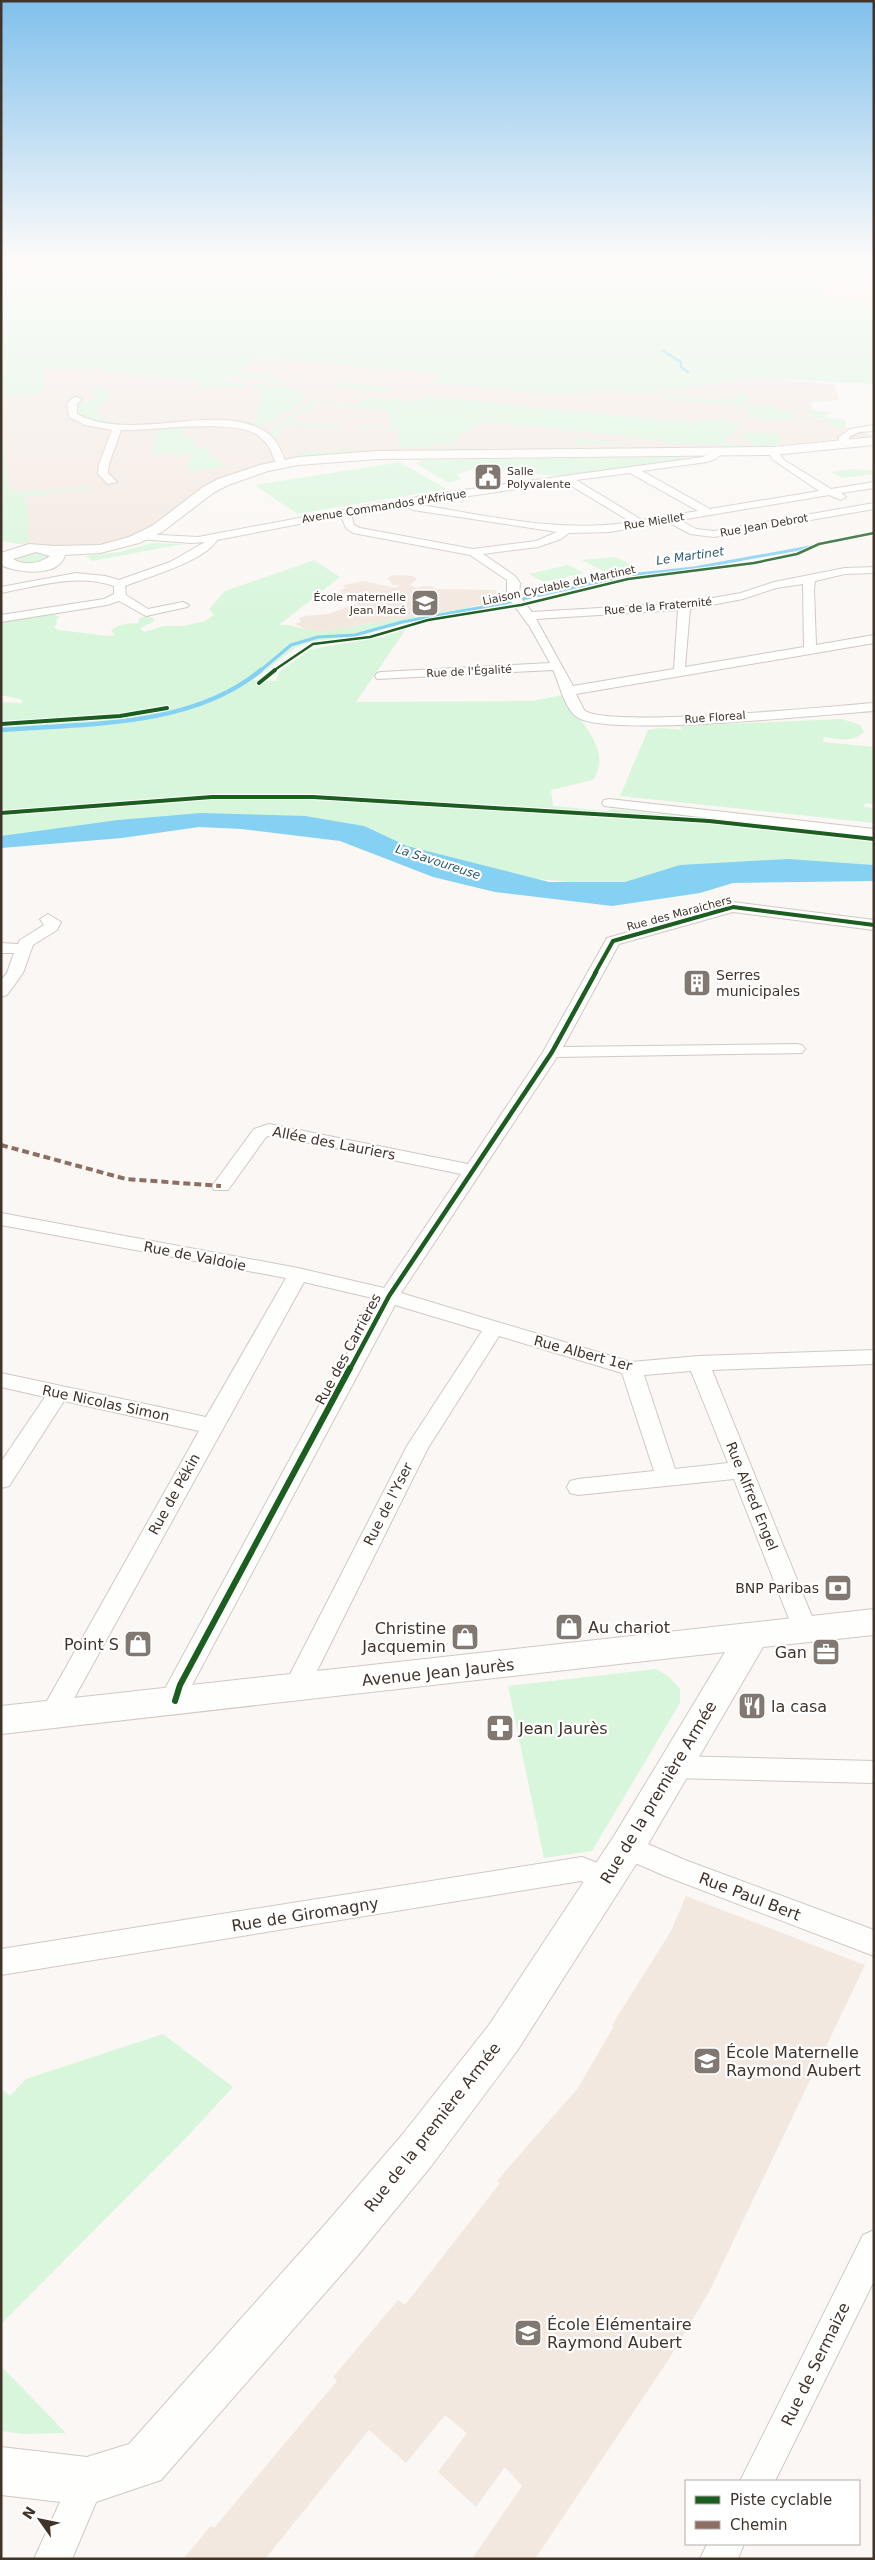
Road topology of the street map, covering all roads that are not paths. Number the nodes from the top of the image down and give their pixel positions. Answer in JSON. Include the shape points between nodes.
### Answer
{"nodes":[{"id":1,"x":78,"y":399,"type":"dead end"},
{"id":2,"x":118,"y":427,"type":"junction"},
{"id":3,"x":874,"y":428,"type":"edge"},
{"id":4,"x":874,"y":441,"type":"edge"},
{"id":5,"x":846,"y":444,"type":"junction"},
{"id":6,"x":773,"y":451,"type":"junction"},
{"id":7,"x":716,"y":453,"type":"junction"},
{"id":8,"x":429,"y":455,"type":"junction"},
{"id":9,"x":290,"y":460,"type":"junction"},
{"id":10,"x":632,"y":470,"type":"junction"},
{"id":11,"x":567,"y":479,"type":"junction"},
{"id":12,"x":112,"y":482,"type":"dead end"},
{"id":13,"x":874,"y":485,"type":"edge"},
{"id":14,"x":222,"y":489,"type":"junction"},
{"id":15,"x":830,"y":492,"type":"junction"},
{"id":16,"x":406,"y":504,"type":"junction"},
{"id":17,"x":874,"y":506,"type":"edge"},
{"id":18,"x":862,"y":508,"type":"junction"},
{"id":19,"x":345,"y":512,"type":"junction"},
{"id":20,"x":707,"y":512,"type":"junction"},
{"id":21,"x":669,"y":519,"type":"junction"},
{"id":22,"x":641,"y":524,"type":"junction"},
{"id":23,"x":566,"y":530,"type":"junction"},
{"id":24,"x":155,"y":537,"type":"junction"},
{"id":25,"x":210,"y":537,"type":"junction"},
{"id":26,"x":187,"y":541,"type":"junction"},
{"id":27,"x":473,"y":552,"type":"junction"},
{"id":28,"x":3,"y":559,"type":"edge"},
{"id":29,"x":50,"y":559,"type":"junction"},
{"id":30,"x":874,"y":570,"type":"edge"},
{"id":31,"x":67,"y":578,"type":"junction"},
{"id":32,"x":810,"y":580,"type":"junction"},
{"id":33,"x":1,"y":590,"type":"edge"},
{"id":34,"x":120,"y":590,"type":"junction"},
{"id":35,"x":183,"y":605,"type":"dead end"},
{"id":36,"x":684,"y":606,"type":"junction"},
{"id":37,"x":528,"y":616,"type":"junction"},
{"id":38,"x":1,"y":620,"type":"edge"},
{"id":39,"x":874,"y":639,"type":"edge"},
{"id":40,"x":810,"y":650,"type":"junction"},
{"id":41,"x":557,"y":666,"type":"junction"},
{"id":42,"x":683,"y":673,"type":"junction"},
{"id":43,"x":381,"y":676,"type":"dead end"},
{"id":44,"x":569,"y":693,"type":"junction"},
{"id":45,"x":874,"y":707,"type":"edge"},
{"id":46,"x":609,"y":803,"type":"dead end"},
{"id":47,"x":874,"y":832,"type":"edge"},
{"id":48,"x":48,"y":919,"type":"dead end"},
{"id":49,"x":874,"y":925,"type":"edge"},
{"id":50,"x":1,"y":936,"type":"edge"},
{"id":51,"x":12,"y":948,"type":"edge"},
{"id":52,"x":1,"y":992,"type":"edge"},
{"id":53,"x":567,"y":1024,"type":"joint"},
{"id":54,"x":796,"y":1048,"type":"dead end"},
{"id":55,"x":552,"y":1052,"type":"junction"},
{"id":56,"x":473,"y":1171,"type":"junction"},
{"id":57,"x":221,"y":1186,"type":"dead end"},
{"id":58,"x":1,"y":1219,"type":"edge"},
{"id":59,"x":298,"y":1274,"type":"junction"},
{"id":60,"x":389,"y":1296,"type":"junction"},
{"id":61,"x":494,"y":1328,"type":"junction"},
{"id":62,"x":874,"y":1357,"type":"edge"},
{"id":63,"x":699,"y":1363,"type":"junction"},
{"id":64,"x":631,"y":1369,"type":"junction"},
{"id":65,"x":1,"y":1380,"type":"edge"},
{"id":66,"x":59,"y":1392,"type":"junction"},
{"id":67,"x":212,"y":1426,"type":"junction"},
{"id":68,"x":741,"y":1470,"type":"junction"},
{"id":69,"x":667,"y":1477,"type":"junction"},
{"id":70,"x":1,"y":1480,"type":"edge"},
{"id":71,"x":578,"y":1488,"type":"dead end"},
{"id":72,"x":874,"y":1622,"type":"edge"},
{"id":73,"x":805,"y":1629,"type":"junction"},
{"id":74,"x":753,"y":1635,"type":"junction"},
{"id":75,"x":296,"y":1688,"type":"junction"},
{"id":76,"x":175,"y":1701,"type":"junction"},
{"id":77,"x":52,"y":1714,"type":"junction"},
{"id":78,"x":1,"y":1720,"type":"edge"},
{"id":79,"x":673,"y":1767,"type":"junction"},
{"id":80,"x":874,"y":1772,"type":"edge"},
{"id":81,"x":617,"y":1863,"type":"junction"},
{"id":82,"x":874,"y":1943,"type":"edge"},
{"id":83,"x":1,"y":1962,"type":"edge"},
{"id":84,"x":874,"y":2246,"type":"edge"},
{"id":85,"x":1,"y":2471,"type":"edge"},
{"id":86,"x":757,"y":2480,"type":"edge"},
{"id":87,"x":87,"y":2481,"type":"junction"},
{"id":88,"x":725,"y":2545,"type":"edge"},
{"id":89,"x":52,"y":2559,"type":"edge"},
{"id":90,"x":718,"y":2559,"type":"edge"}],
"edges":[{"from":1,"to":2,"type":"street","via":[[72,403],[72,415],[77,419]]},
{"from":2,"to":9,"type":"street","via":[[240,426],[258,431]]},
{"from":2,"to":12,"type":"street","via":[[104,464],[103,474]]},
{"from":3,"to":5,"type":"street","via":[[846,434],[843,438]]},
{"from":4,"to":5,"type":"main road","name":"Avenue Commandos d'Afrique"},
{"from":5,"to":6,"type":"main road","name":"Avenue Commandos d'Afrique"},
{"from":6,"to":7,"type":"main road","name":"Avenue Commandos d'Afrique"},
{"from":6,"to":15,"type":"street","via":[[781,462]]},
{"from":7,"to":8,"type":"main road"},
{"from":7,"to":10,"type":"street","name":"Avenue Commandos d'Afrique","via":[[704,460]]},
{"from":8,"to":9,"type":"main road"},
{"from":8,"to":14,"type":"main road","via":[[304,464],[258,474]]},
{"from":9,"to":14,"type":"street","via":[[241,477]]},
{"from":9,"to":24,"type":"main road","via":[[208,490]]},
{"from":10,"to":11,"type":"street","name":"Avenue Commandos d'Afrique"},
{"from":10,"to":20,"type":"street"},
{"from":11,"to":16,"type":"street","name":"Avenue Commandos d'Afrique","via":[[420,499]]},
{"from":11,"to":22,"type":"street"},
{"from":13,"to":15,"type":"street"},
{"from":14,"to":24,"type":"main road"},
{"from":15,"to":18,"type":"street"},
{"from":15,"to":20,"type":"street","name":"Rue Miellet"},
{"from":16,"to":19,"type":"street","name":"Avenue Commandos d'Afrique"},
{"from":16,"to":23,"type":"street","name":"Rue Miellet"},
{"from":17,"to":18,"type":"street","name":"Rue Jean Debrot"},
{"from":18,"to":21,"type":"street","name":"Rue Jean Debrot","via":[[714,534],[690,530]]},
{"from":19,"to":25,"type":"street","name":"Avenue Commandos d'Afrique"},
{"from":19,"to":27,"type":"street","via":[[347,523],[357,531]]},
{"from":20,"to":21,"type":"street","name":"Rue Miellet"},
{"from":21,"to":22,"type":"street","name":"Rue Miellet"},
{"from":22,"to":23,"type":"street","name":"Rue Miellet","via":[[610,529]]},
{"from":23,"to":27,"type":"street","via":[[538,544]]},
{"from":24,"to":26,"type":"street"},
{"from":24,"to":26,"type":"street","name":"Avenue Commandos d'Afrique"},
{"from":24,"to":29,"type":"main road","via":[[124,549]]},
{"from":25,"to":26,"type":"street","name":"Avenue Commandos d'Afrique"},
{"from":25,"to":34,"type":"street","via":[[212,542],[180,561]]},
{"from":27,"to":37,"type":"street","via":[[511,578],[514,583],[512,596]]},
{"from":28,"to":29,"type":"main road","via":[[21,567]]},
{"from":28,"to":29,"type":"main road","via":[[25,550]]},
{"from":29,"to":31,"type":"street"},
{"from":30,"to":32,"type":"street","name":"Rue de la Fraternité","via":[[845,571]]},
{"from":31,"to":33,"type":"street"},
{"from":31,"to":34,"type":"street","via":[[98,578]]},
{"from":32,"to":36,"type":"street","name":"Rue de la Fraternité","via":[[774,584],[743,596]]},
{"from":32,"to":40,"type":"street"},
{"from":34,"to":35,"type":"street","via":[[141,612]]},
{"from":34,"to":38,"type":"street","via":[[107,602]]},
{"from":36,"to":37,"type":"street","name":"Rue de la Fraternité"},
{"from":36,"to":42,"type":"street","via":[[679,667]]},
{"from":37,"to":41,"type":"street"},
{"from":39,"to":40,"type":"street"},
{"from":40,"to":42,"type":"street"},
{"from":41,"to":43,"type":"street","name":"Rue de l'Égalité"},
{"from":41,"to":44,"type":"street"},
{"from":42,"to":44,"type":"street"},
{"from":44,"to":45,"type":"street","name":"Rue Floreal","via":[[582,716],[622,721]]},
{"from":46,"to":47,"type":"street"},
{"from":48,"to":51,"type":"street","via":[[53,922],[51,927]]},
{"from":49,"to":53,"type":"street","name":"Rue des Maraichers","via":[[733,907],[613,941]]},
{"from":50,"to":51,"type":"street"},
{"from":51,"to":52,"type":"street","via":[[15,973]]},
{"from":53,"to":55,"type":"street","name":"Rue des Carrières"},
{"from":54,"to":55,"type":"street"},
{"from":55,"to":56,"type":"street","name":"Rue des Carrières"},
{"from":56,"to":57,"type":"street","name":"Allée des Lauriers","via":[[269,1129],[260,1133]]},
{"from":56,"to":60,"type":"street","name":"Rue des Carrières"},
{"from":58,"to":59,"type":"street","name":"Rue de Valdoie"},
{"from":59,"to":60,"type":"street","name":"Rue de Valdoie"},
{"from":59,"to":67,"type":"street","name":"Rue de Pékin"},
{"from":60,"to":61,"type":"street","name":"Rue Albert 1er"},
{"from":60,"to":76,"type":"street","name":"Rue des Carrières","via":[[180,1685]]},
{"from":61,"to":64,"type":"street","name":"Rue Albert 1er"},
{"from":61,"to":75,"type":"street","name":"Rue de l'Yser","via":[[418,1446]]},
{"from":62,"to":63,"type":"street","name":"Rue Albert 1er"},
{"from":63,"to":64,"type":"street","name":"Rue Albert 1er"},
{"from":63,"to":68,"type":"street","name":"Rue Alfred Engel"},
{"from":64,"to":69,"type":"street"},
{"from":65,"to":66,"type":"street","name":"Rue Nicolas Simon"},
{"from":66,"to":67,"type":"street","name":"Rue Nicolas Simon"},
{"from":66,"to":70,"type":"street"},
{"from":67,"to":77,"type":"street","name":"Rue de Pékin"},
{"from":68,"to":69,"type":"street"},
{"from":68,"to":73,"type":"street","name":"Rue Alfred Engel"},
{"from":69,"to":71,"type":"street"},
{"from":72,"to":73,"type":"main road","name":"Avenue Jean Jaurès"},
{"from":73,"to":74,"type":"main road","name":"Avenue Jean Jaurès"},
{"from":74,"to":75,"type":"main road","name":"Avenue Jean Jaurès"},
{"from":74,"to":79,"type":"main road","name":"Rue de la première Armée"},
{"from":75,"to":76,"type":"main road","name":"Avenue Jean Jaurès"},
{"from":76,"to":77,"type":"main road","name":"Avenue Jean Jaurès"},
{"from":77,"to":78,"type":"main road","name":"Avenue Jean Jaurès"},
{"from":79,"to":80,"type":"street"},
{"from":79,"to":81,"type":"main road","name":"Rue de la première Armée"},
{"from":81,"to":82,"type":"street","name":"Rue Paul Bert","via":[[675,1868]]},
{"from":81,"to":83,"type":"street","name":"Rue de Giromagny"},
{"from":81,"to":87,"type":"main road","name":"Rue de la première Armée","via":[[503,2038],[417,2150],[338,2244],[144,2463]]},
{"from":84,"to":86,"type":"street","name":"Rue de Sermaize"},
{"from":85,"to":87,"type":"main road","name":"Rue de la première Armée"},
{"from":87,"to":89,"type":"street"},
{"from":88,"to":90,"type":"street"}]}
